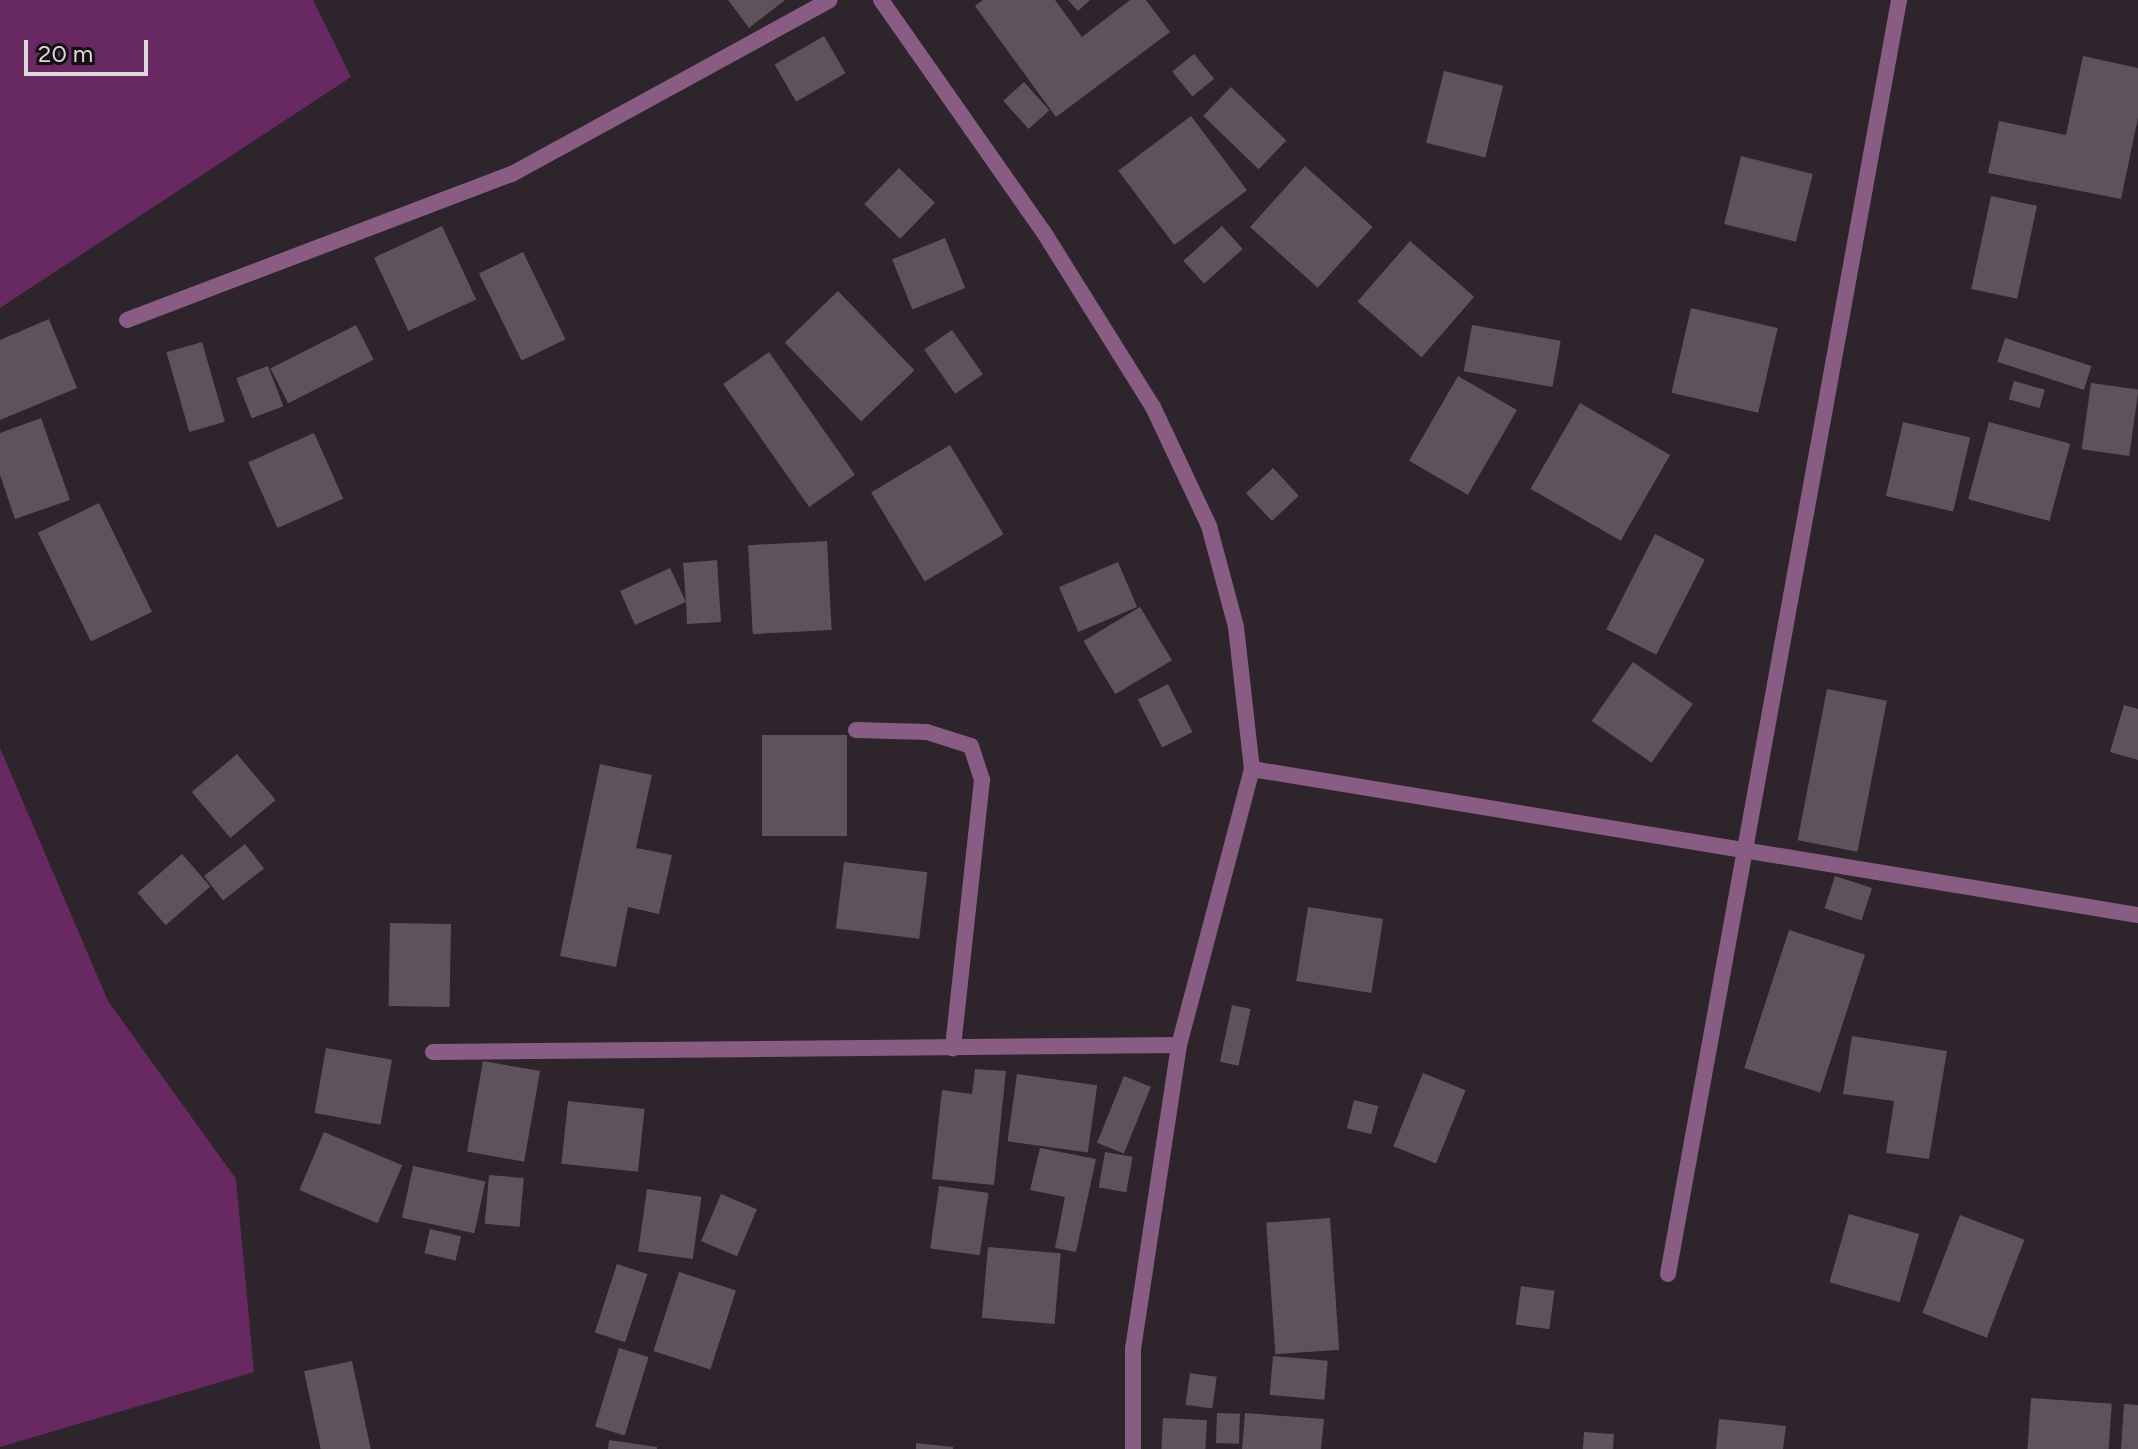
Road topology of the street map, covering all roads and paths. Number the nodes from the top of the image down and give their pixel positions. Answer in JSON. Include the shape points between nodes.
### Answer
{"nodes":[{"id":1,"x":830,"y":0,"type":"edge"},
{"id":2,"x":881,"y":0,"type":"edge"},
{"id":3,"x":1899,"y":0,"type":"edge"},
{"id":4,"x":127,"y":320,"type":"dead end"},
{"id":5,"x":856,"y":730,"type":"dead end"},
{"id":6,"x":1252,"y":769,"type":"junction"},
{"id":7,"x":1742,"y":850,"type":"junction"},
{"id":8,"x":2138,"y":915,"type":"edge"},
{"id":9,"x":1179,"y":1045,"type":"junction"},
{"id":10,"x":953,"y":1048,"type":"junction"},
{"id":11,"x":433,"y":1052,"type":"dead end"},
{"id":12,"x":1668,"y":1274,"type":"dead end"},
{"id":13,"x":1133,"y":1449,"type":"edge"}],
"edges":[{"from":1,"to":4,"type":"street","via":[[512,174]]},
{"from":2,"to":6,"type":"street","via":[[1043,231],[1153,407],[1209,526],[1236,627]]},
{"from":3,"to":7,"type":"street"},
{"from":5,"to":10,"type":"street","via":[[927,732],[971,746],[982,780]]},
{"from":6,"to":7,"type":"street"},
{"from":6,"to":9,"type":"street"},
{"from":7,"to":8,"type":"street"},
{"from":7,"to":12,"type":"street"},
{"from":9,"to":10,"type":"street"},
{"from":9,"to":13,"type":"street","via":[[1133,1348]]},
{"from":10,"to":11,"type":"street"}]}
